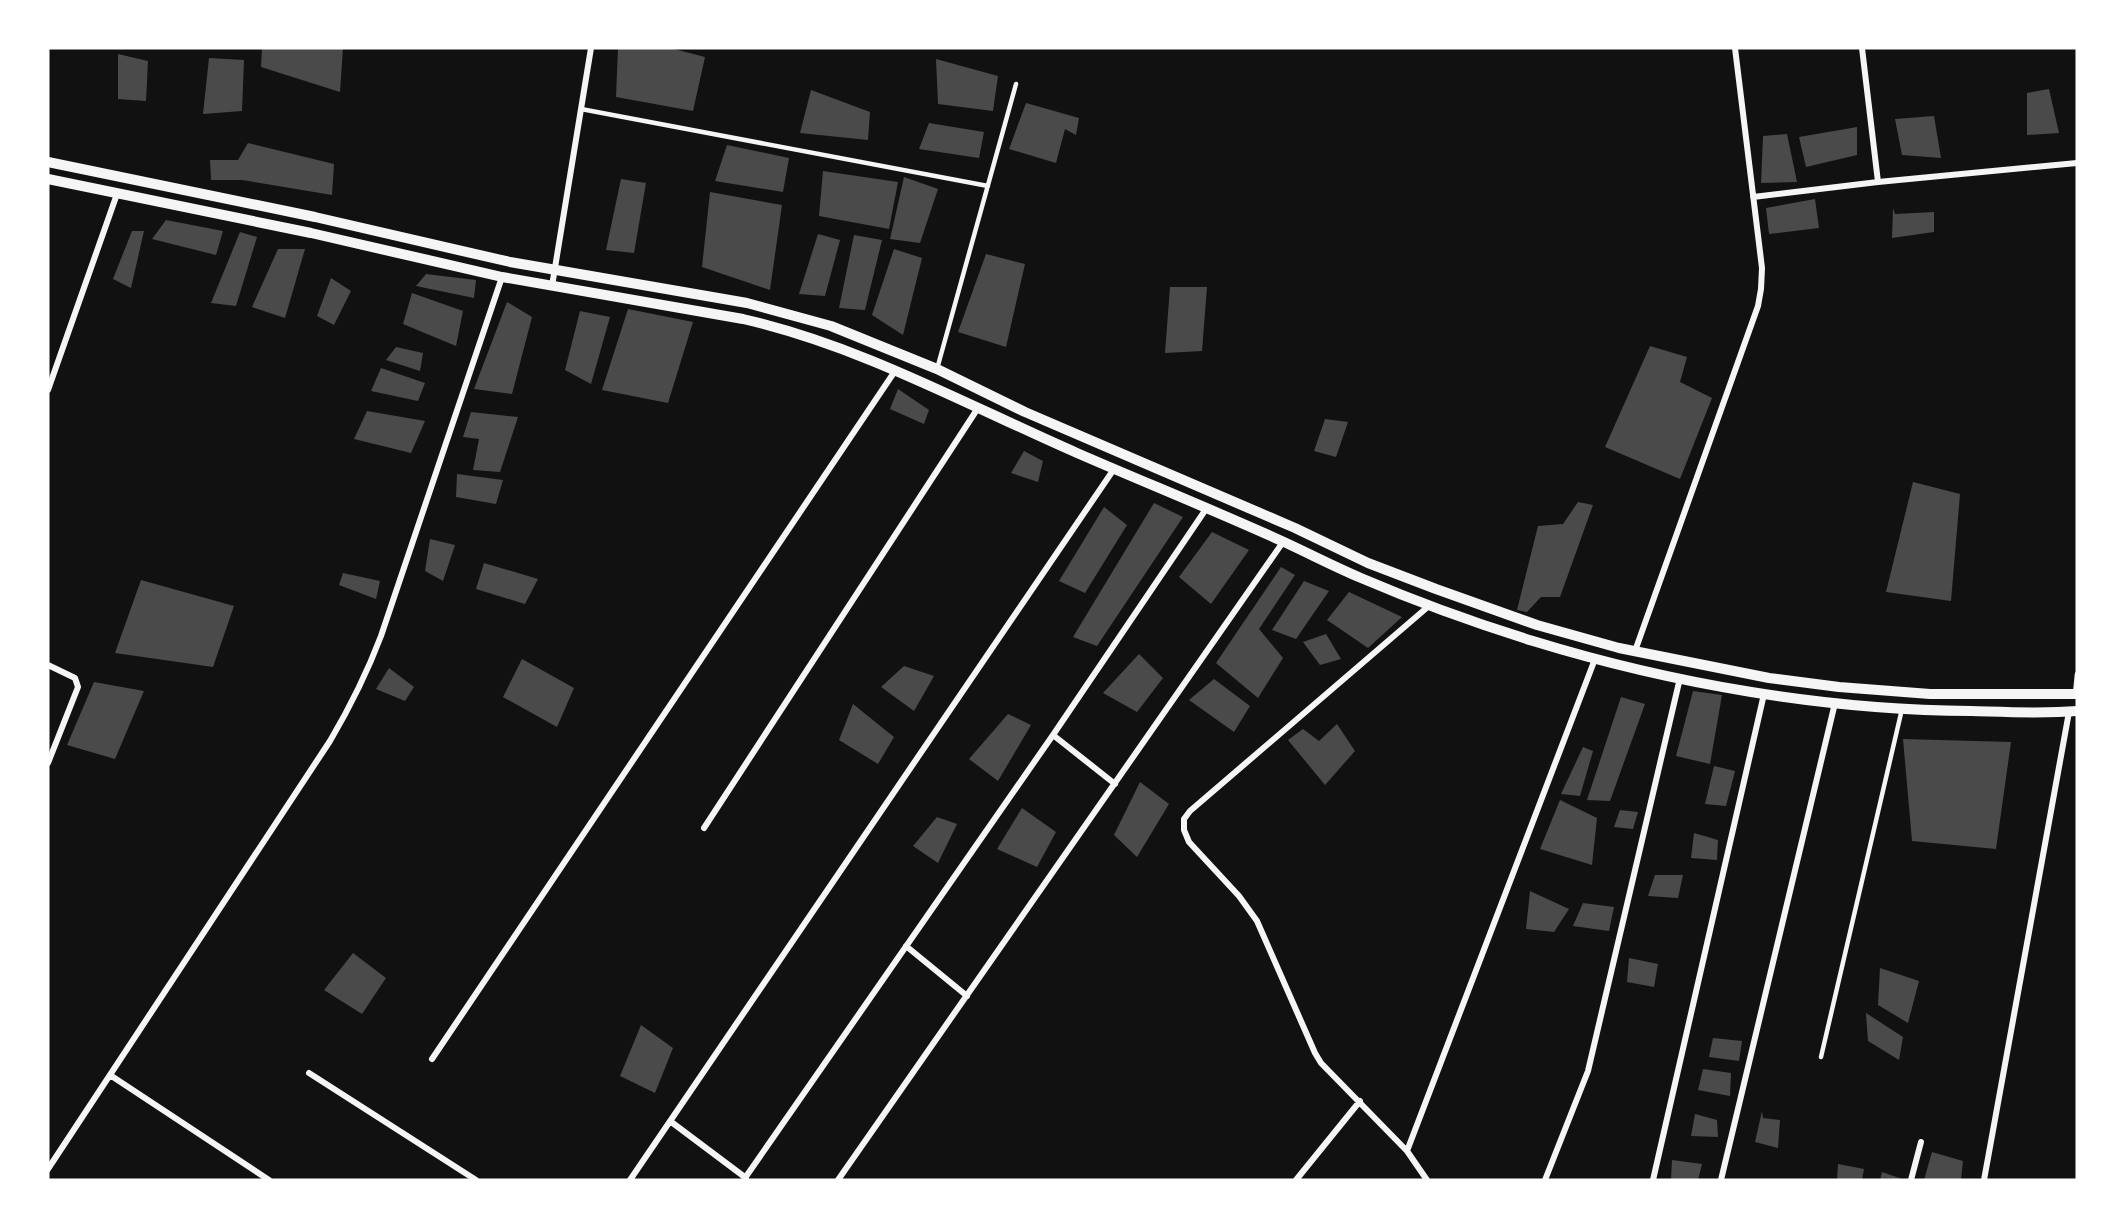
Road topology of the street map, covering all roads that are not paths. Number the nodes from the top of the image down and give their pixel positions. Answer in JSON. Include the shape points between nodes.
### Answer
{"nodes":[{"id":1,"x":591,"y":48,"type":"edge"},
{"id":2,"x":1735,"y":48,"type":"edge"},
{"id":3,"x":1862,"y":48,"type":"edge"},
{"id":4,"x":1016,"y":84,"type":"dead end"},
{"id":5,"x":581,"y":109,"type":"junction"},
{"id":6,"x":48,"y":162,"type":"edge"},
{"id":7,"x":2077,"y":163,"type":"edge"},
{"id":8,"x":48,"y":179,"type":"edge"},
{"id":9,"x":1878,"y":182,"type":"junction"},
{"id":10,"x":988,"y":186,"type":"junction"},
{"id":11,"x":117,"y":194,"type":"junction"},
{"id":12,"x":1753,"y":197,"type":"junction"},
{"id":13,"x":555,"y":270,"type":"junction"},
{"id":14,"x":502,"y":277,"type":"junction"},
{"id":15,"x":552,"y":287,"type":"junction"},
{"id":16,"x":937,"y":369,"type":"junction"},
{"id":17,"x":896,"y":370,"type":"junction"},
{"id":18,"x":48,"y":390,"type":"edge"},
{"id":19,"x":978,"y":408,"type":"junction"},
{"id":20,"x":1114,"y":469,"type":"junction"},
{"id":21,"x":1206,"y":509,"type":"junction"},
{"id":22,"x":1283,"y":542,"type":"junction"},
{"id":23,"x":1430,"y":605,"type":"junction"},
{"id":24,"x":1635,"y":651,"type":"junction"},
{"id":25,"x":1595,"y":658,"type":"junction"},
{"id":26,"x":48,"y":665,"type":"edge"},
{"id":27,"x":2077,"y":674,"type":"edge"},
{"id":28,"x":1680,"y":678,"type":"junction"},
{"id":29,"x":1764,"y":694,"type":"junction"},
{"id":30,"x":2076,"y":694,"type":"edge"},
{"id":31,"x":1835,"y":703,"type":"junction"},
{"id":32,"x":1902,"y":709,"type":"junction"},
{"id":33,"x":2073,"y":712,"type":"edge"},
{"id":34,"x":1053,"y":735,"type":"junction"},
{"id":35,"x":48,"y":763,"type":"edge"},
{"id":36,"x":1115,"y":784,"type":"junction"},
{"id":37,"x":704,"y":828,"type":"dead end"},
{"id":38,"x":906,"y":946,"type":"junction"},
{"id":39,"x":967,"y":996,"type":"junction"},
{"id":40,"x":1821,"y":1057,"type":"dead end"},
{"id":41,"x":432,"y":1059,"type":"dead end"},
{"id":42,"x":309,"y":1073,"type":"dead end"},
{"id":43,"x":110,"y":1075,"type":"junction"},
{"id":44,"x":1360,"y":1101,"type":"junction"},
{"id":45,"x":670,"y":1121,"type":"junction"},
{"id":46,"x":1921,"y":1142,"type":"dead end"},
{"id":47,"x":1407,"y":1151,"type":"junction"},
{"id":48,"x":48,"y":1169,"type":"edge"},
{"id":49,"x":746,"y":1179,"type":"edge"},
{"id":50,"x":269,"y":1180,"type":"edge"},
{"id":51,"x":476,"y":1180,"type":"edge"},
{"id":52,"x":630,"y":1180,"type":"edge"},
{"id":53,"x":838,"y":1180,"type":"edge"},
{"id":54,"x":1296,"y":1180,"type":"edge"},
{"id":55,"x":1427,"y":1180,"type":"edge"},
{"id":56,"x":1545,"y":1180,"type":"edge"},
{"id":57,"x":1653,"y":1180,"type":"edge"},
{"id":58,"x":1721,"y":1180,"type":"edge"},
{"id":59,"x":1911,"y":1180,"type":"edge"},
{"id":60,"x":1984,"y":1180,"type":"edge"}],
"edges":[{"from":1,"to":5,"type":"street"},
{"from":2,"to":12,"type":"street"},
{"from":3,"to":9,"type":"street"},
{"from":4,"to":10,"type":"lane"},
{"from":5,"to":10,"type":"lane"},
{"from":5,"to":13,"type":"street"},
{"from":6,"to":13,"type":"street"},
{"from":7,"to":9,"type":"street"},
{"from":8,"to":11,"type":"street"},
{"from":9,"to":12,"type":"street"},
{"from":10,"to":16,"type":"lane"},
{"from":11,"to":14,"type":"street"},
{"from":11,"to":18,"type":"street"},
{"from":12,"to":24,"type":"street","via":[[1762,268],[1758,306]]},
{"from":13,"to":15,"type":"street"},
{"from":13,"to":16,"type":"street","via":[[747,303],[831,326]]},
{"from":14,"to":15,"type":"street"},
{"from":14,"to":43,"type":"street","via":[[381,636],[351,705]]},
{"from":15,"to":17,"type":"street","via":[[783,328]]},
{"from":16,"to":24,"type":"street","via":[[1025,412],[1368,563],[1537,625]]},
{"from":17,"to":19,"type":"street"},
{"from":17,"to":41,"type":"street"},
{"from":19,"to":20,"type":"street"},
{"from":19,"to":37,"type":"street"},
{"from":20,"to":21,"type":"street"},
{"from":20,"to":45,"type":"street"},
{"from":21,"to":22,"type":"street"},
{"from":21,"to":34,"type":"street"},
{"from":22,"to":23,"type":"street"},
{"from":22,"to":36,"type":"street"},
{"from":23,"to":25,"type":"street","via":[[1532,641]]},
{"from":23,"to":44,"type":"street","via":[[1184,819],[1189,842],[1239,896],[1263,932],[1321,1063]]},
{"from":24,"to":30,"type":"street","via":[[1768,678],[1839,687],[1930,694]]},
{"from":25,"to":28,"type":"street"},
{"from":25,"to":47,"type":"street"},
{"from":26,"to":35,"type":"street","via":[[75,678],[78,687]]},
{"from":27,"to":30,"type":"lane"},
{"from":28,"to":29,"type":"street"},
{"from":28,"to":56,"type":"street","via":[[1593,1055]]},
{"from":29,"to":31,"type":"street"},
{"from":29,"to":57,"type":"street"},
{"from":31,"to":32,"type":"street"},
{"from":31,"to":58,"type":"street"},
{"from":32,"to":33,"type":"street"},
{"from":32,"to":40,"type":"lane"},
{"from":33,"to":60,"type":"street"},
{"from":34,"to":36,"type":"street"},
{"from":34,"to":38,"type":"street"},
{"from":36,"to":39,"type":"street"},
{"from":38,"to":39,"type":"street"},
{"from":38,"to":49,"type":"street"},
{"from":39,"to":53,"type":"street"},
{"from":42,"to":51,"type":"street"},
{"from":43,"to":48,"type":"street"},
{"from":43,"to":50,"type":"street"},
{"from":44,"to":47,"type":"street"},
{"from":44,"to":54,"type":"street"},
{"from":45,"to":49,"type":"street"},
{"from":45,"to":52,"type":"street"},
{"from":46,"to":59,"type":"street"},
{"from":47,"to":55,"type":"street"}]}
